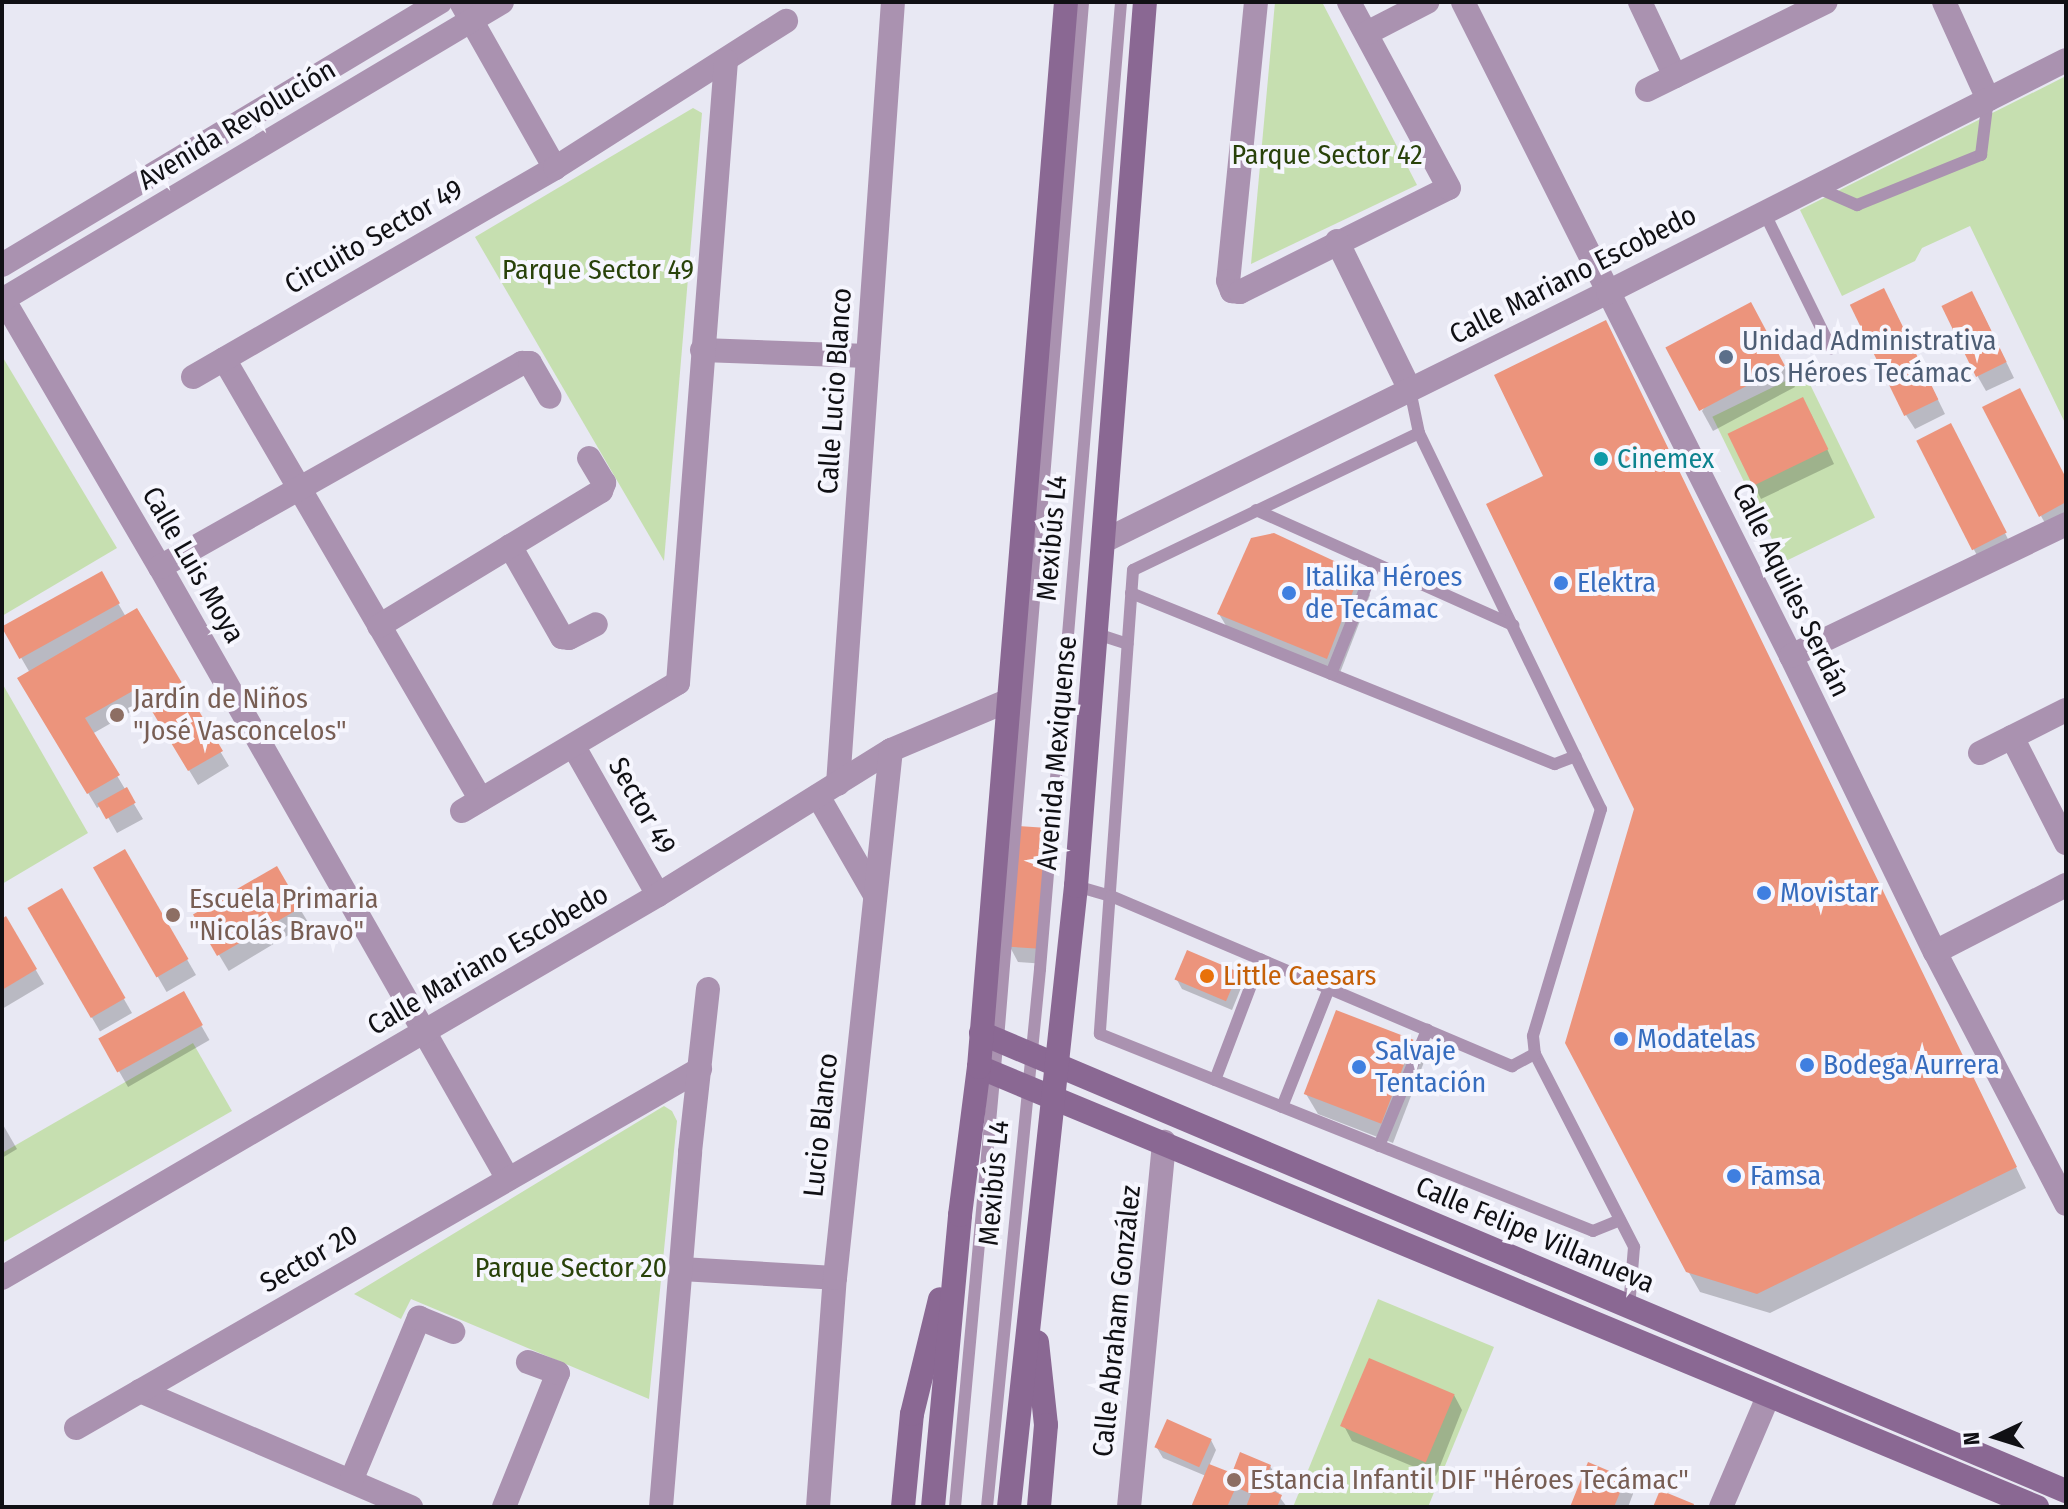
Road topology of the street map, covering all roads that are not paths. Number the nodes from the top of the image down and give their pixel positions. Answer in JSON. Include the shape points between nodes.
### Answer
{"nodes":[{"id":1,"x":440,"y":2,"type":"edge"},
{"id":2,"x":502,"y":2,"type":"edge"},
{"id":3,"x":893,"y":2,"type":"edge"},
{"id":4,"x":1066,"y":2,"type":"edge"},
{"id":5,"x":1083,"y":2,"type":"edge"},
{"id":6,"x":1121,"y":2,"type":"edge"},
{"id":7,"x":1145,"y":2,"type":"edge"},
{"id":8,"x":1256,"y":2,"type":"edge"},
{"id":9,"x":1349,"y":2,"type":"edge"},
{"id":10,"x":1427,"y":2,"type":"edge"},
{"id":11,"x":1463,"y":2,"type":"edge"},
{"id":12,"x":1640,"y":2,"type":"edge"},
{"id":13,"x":1944,"y":2,"type":"edge"},
{"id":14,"x":1821,"y":3,"type":"edge"},
{"id":15,"x":466,"y":11,"type":"edge"},
{"id":16,"x":786,"y":21,"type":"dead end"},
{"id":17,"x":1367,"y":33,"type":"junction"},
{"id":18,"x":2066,"y":60,"type":"edge"},
{"id":19,"x":726,"y":61,"type":"junction"},
{"id":20,"x":1675,"y":76,"type":"junction"},
{"id":21,"x":1647,"y":90,"type":"dead end"},
{"id":22,"x":1988,"y":99,"type":"junction"},
{"id":23,"x":555,"y":168,"type":"junction"},
{"id":24,"x":1815,"y":186,"type":"junction"},
{"id":25,"x":1764,"y":212,"type":"junction"},
{"id":26,"x":1337,"y":241,"type":"junction"},
{"id":27,"x":2,"y":265,"type":"edge"},
{"id":28,"x":1608,"y":292,"type":"junction"},
{"id":29,"x":2,"y":299,"type":"edge"},
{"id":30,"x":1831,"y":348,"type":"dead end"},
{"id":31,"x":702,"y":350,"type":"junction"},
{"id":32,"x":868,"y":356,"type":"junction"},
{"id":33,"x":224,"y":359,"type":"junction"},
{"id":34,"x":193,"y":377,"type":"dead end"},
{"id":35,"x":1410,"y":390,"type":"junction"},
{"id":36,"x":550,"y":397,"type":"dead end"},
{"id":37,"x":1419,"y":433,"type":"junction"},
{"id":38,"x":589,"y":458,"type":"dead end"},
{"id":39,"x":300,"y":491,"type":"junction"},
{"id":40,"x":1256,"y":510,"type":"junction"},
{"id":41,"x":2066,"y":524,"type":"edge"},
{"id":42,"x":1104,"y":541,"type":"junction"},
{"id":43,"x":510,"y":546,"type":"junction"},
{"id":44,"x":1375,"y":564,"type":"junction"},
{"id":45,"x":160,"y":567,"type":"junction"},
{"id":46,"x":1131,"y":593,"type":"junction"},
{"id":47,"x":596,"y":624,"type":"dead end"},
{"id":48,"x":1513,"y":625,"type":"junction"},
{"id":49,"x":379,"y":626,"type":"junction"},
{"id":50,"x":1097,"y":634,"type":"junction"},
{"id":51,"x":1127,"y":644,"type":"junction"},
{"id":52,"x":1791,"y":656,"type":"junction"},
{"id":53,"x":1331,"y":674,"type":"junction"},
{"id":54,"x":1007,"y":701,"type":"junction"},
{"id":55,"x":2066,"y":710,"type":"edge"},
{"id":56,"x":2012,"y":737,"type":"junction"},
{"id":57,"x":574,"y":747,"type":"junction"},
{"id":58,"x":891,"y":750,"type":"junction"},
{"id":59,"x":1980,"y":753,"type":"dead end"},
{"id":60,"x":1576,"y":756,"type":"junction"},
{"id":61,"x":828,"y":790,"type":"junction"},
{"id":62,"x":2066,"y":843,"type":"edge"},
{"id":63,"x":2066,"y":885,"type":"edge"},
{"id":64,"x":1076,"y":886,"type":"junction"},
{"id":65,"x":658,"y":895,"type":"junction"},
{"id":66,"x":875,"y":895,"type":"junction"},
{"id":67,"x":1111,"y":896,"type":"junction"},
{"id":68,"x":1935,"y":952,"type":"junction"},
{"id":69,"x":1261,"y":959,"type":"junction"},
{"id":70,"x":1329,"y":988,"type":"junction"},
{"id":71,"x":708,"y":989,"type":"dead end"},
{"id":72,"x":1427,"y":1030,"type":"junction"},
{"id":73,"x":426,"y":1032,"type":"junction"},
{"id":74,"x":990,"y":1036,"type":"junction"},
{"id":75,"x":1031,"y":1053,"type":"junction"},
{"id":76,"x":1535,"y":1054,"type":"junction"},
{"id":77,"x":1057,"y":1064,"type":"junction"},
{"id":78,"x":700,"y":1069,"type":"junction"},
{"id":79,"x":987,"y":1069,"type":"junction"},
{"id":80,"x":1215,"y":1080,"type":"junction"},
{"id":81,"x":1027,"y":1085,"type":"junction"},
{"id":82,"x":1055,"y":1095,"type":"junction"},
{"id":83,"x":1282,"y":1107,"type":"junction"},
{"id":84,"x":1164,"y":1142,"type":"junction"},
{"id":85,"x":1379,"y":1146,"type":"junction"},
{"id":86,"x":508,"y":1179,"type":"junction"},
{"id":87,"x":2066,"y":1204,"type":"edge"},
{"id":88,"x":960,"y":1215,"type":"junction"},
{"id":89,"x":1620,"y":1220,"type":"junction"},
{"id":90,"x":681,"y":1269,"type":"junction"},
{"id":91,"x":2,"y":1278,"type":"edge"},
{"id":92,"x":835,"y":1278,"type":"junction"},
{"id":93,"x":1032,"y":1294,"type":"junction"},
{"id":94,"x":1629,"y":1308,"type":"junction"},
{"id":95,"x":453,"y":1332,"type":"dead end"},
{"id":96,"x":528,"y":1362,"type":"dead end"},
{"id":97,"x":140,"y":1391,"type":"junction"},
{"id":98,"x":1768,"y":1397,"type":"junction"},
{"id":99,"x":76,"y":1428,"type":"dead end"},
{"id":100,"x":351,"y":1481,"type":"junction"},
{"id":101,"x":2066,"y":1491,"type":"edge"},
{"id":102,"x":411,"y":1507,"type":"edge"},
{"id":103,"x":504,"y":1507,"type":"edge"},
{"id":104,"x":661,"y":1507,"type":"edge"},
{"id":105,"x":818,"y":1507,"type":"edge"},
{"id":106,"x":903,"y":1507,"type":"edge"},
{"id":107,"x":933,"y":1507,"type":"edge"},
{"id":108,"x":955,"y":1507,"type":"edge"},
{"id":109,"x":987,"y":1507,"type":"edge"},
{"id":110,"x":1009,"y":1507,"type":"edge"},
{"id":111,"x":1039,"y":1507,"type":"edge"},
{"id":112,"x":1129,"y":1507,"type":"edge"},
{"id":113,"x":1721,"y":1507,"type":"edge"},
{"id":114,"x":2037,"y":1507,"type":"edge"}],
"edges":[{"from":1,"to":27,"type":"street","name":"Avenida Revolución"},
{"from":2,"to":15,"type":"street","name":"Avenida Revolución"},
{"from":3,"to":32,"type":"street","name":"Calle Lucio Blanco"},
{"from":4,"to":54,"type":"main road","name":"Avenida Mexiquense"},
{"from":5,"to":74,"type":"lane","name":"Mexibús L4"},
{"from":6,"to":75,"type":"lane","name":"Mexibús L4"},
{"from":7,"to":42,"type":"main road","name":"Avenida Mexiquense"},
{"from":8,"to":26,"type":"street","via":[[1228,281],[1232,291],[1240,292]]},
{"from":9,"to":17,"type":"street"},
{"from":10,"to":17,"type":"street"},
{"from":11,"to":28,"type":"street","name":"Calle Aquiles Serdán"},
{"from":12,"to":20,"type":"street"},
{"from":13,"to":22,"type":"street"},
{"from":14,"to":20,"type":"street"},
{"from":15,"to":23,"type":"street"},
{"from":15,"to":29,"type":"street","name":"Avenida Revolución"},
{"from":16,"to":19,"type":"street","name":"Circuito Sector 49"},
{"from":17,"to":26,"type":"street","via":[[1449,188]]},
{"from":18,"to":22,"type":"street","name":"Calle Mariano Escobedo"},
{"from":19,"to":23,"type":"street","name":"Circuito Sector 49"},
{"from":19,"to":31,"type":"street"},
{"from":20,"to":21,"type":"street"},
{"from":22,"to":24,"type":"street","name":"Calle Mariano Escobedo"},
{"from":22,"to":24,"type":"lane","via":[[1981,155],[1857,205]]},
{"from":23,"to":33,"type":"street","name":"Circuito Sector 49"},
{"from":24,"to":25,"type":"street","name":"Calle Mariano Escobedo"},
{"from":25,"to":28,"type":"street","name":"Calle Mariano Escobedo"},
{"from":25,"to":30,"type":"lane"},
{"from":26,"to":35,"type":"street"},
{"from":28,"to":35,"type":"street","name":"Calle Mariano Escobedo"},
{"from":28,"to":52,"type":"street","name":"Calle Aquiles Serdán"},
{"from":29,"to":45,"type":"street","name":"Calle Luis Moya"},
{"from":31,"to":32,"type":"street"},
{"from":31,"to":57,"type":"street","name":"Sector 49","via":[[678,683]]},
{"from":32,"to":61,"type":"street","name":"Calle Lucio Blanco"},
{"from":33,"to":34,"type":"street","name":"Circuito Sector 49"},
{"from":33,"to":39,"type":"street"},
{"from":35,"to":37,"type":"lane"},
{"from":35,"to":42,"type":"street","name":"Calle Mariano Escobedo"},
{"from":36,"to":39,"type":"street","via":[[530,363],[522,363]]},
{"from":37,"to":40,"type":"lane"},
{"from":37,"to":48,"type":"lane"},
{"from":38,"to":43,"type":"street","via":[[603,488]]},
{"from":39,"to":45,"type":"street"},
{"from":39,"to":49,"type":"street"},
{"from":40,"to":44,"type":"lane"},
{"from":40,"to":46,"type":"lane","via":[[1133,570]]},
{"from":41,"to":52,"type":"street"},
{"from":42,"to":50,"type":"main road","name":"Avenida Mexiquense"},
{"from":43,"to":47,"type":"street","via":[[562,637]]},
{"from":43,"to":49,"type":"street"},
{"from":44,"to":48,"type":"lane"},
{"from":44,"to":53,"type":"lane"},
{"from":45,"to":73,"type":"street","name":"Calle Luis Moya"},
{"from":46,"to":51,"type":"lane"},
{"from":46,"to":53,"type":"lane"},
{"from":48,"to":60,"type":"lane"},
{"from":49,"to":57,"type":"street","name":"Sector 49","via":[[472,806]]},
{"from":50,"to":51,"type":"lane"},
{"from":50,"to":64,"type":"main road","name":"Avenida Mexiquense"},
{"from":51,"to":67,"type":"lane"},
{"from":52,"to":68,"type":"street","name":"Calle Aquiles Serdán"},
{"from":53,"to":60,"type":"lane","via":[[1555,764]]},
{"from":54,"to":58,"type":"street","name":"Calle Mariano Escobedo"},
{"from":54,"to":74,"type":"main road","name":"Avenida Mexiquense"},
{"from":55,"to":56,"type":"street"},
{"from":56,"to":59,"type":"street"},
{"from":56,"to":62,"type":"street"},
{"from":57,"to":65,"type":"street","name":"Sector 49"},
{"from":58,"to":61,"type":"street","name":"Calle Mariano Escobedo"},
{"from":58,"to":66,"type":"street","name":"Lucio Blanco"},
{"from":60,"to":76,"type":"lane","via":[[1601,809],[1533,1036]]},
{"from":61,"to":65,"type":"street","name":"Calle Mariano Escobedo"},
{"from":61,"to":66,"type":"street"},
{"from":63,"to":68,"type":"street"},
{"from":64,"to":67,"type":"lane"},
{"from":64,"to":77,"type":"main road","name":"Avenida Mexiquense"},
{"from":65,"to":73,"type":"street","name":"Calle Mariano Escobedo"},
{"from":66,"to":92,"type":"street","name":"Lucio Blanco"},
{"from":67,"to":69,"type":"lane"},
{"from":67,"to":80,"type":"lane","via":[[1100,1034]]},
{"from":68,"to":87,"type":"street","name":"Calle Aquiles Serdán"},
{"from":69,"to":70,"type":"lane"},
{"from":69,"to":80,"type":"lane"},
{"from":70,"to":72,"type":"lane"},
{"from":70,"to":83,"type":"lane"},
{"from":71,"to":78,"type":"street"},
{"from":72,"to":76,"type":"lane","via":[[1512,1066]]},
{"from":72,"to":85,"type":"lane"},
{"from":73,"to":86,"type":"street"},
{"from":73,"to":91,"type":"street","name":"Calle Mariano Escobedo"},
{"from":74,"to":75,"type":"main road","name":"Calle Felipe Villanueva"},
{"from":74,"to":79,"type":"main road","name":"Avenida Mexiquense"},
{"from":75,"to":77,"type":"main road","name":"Calle Felipe Villanueva"},
{"from":75,"to":81,"type":"lane","name":"Mexibús L4"},
{"from":76,"to":89,"type":"lane"},
{"from":77,"to":82,"type":"main road","name":"Avenida Mexiquense"},
{"from":77,"to":94,"type":"main road","name":"Calle Felipe Villanueva"},
{"from":78,"to":86,"type":"street","name":"Sector 20"},
{"from":78,"to":90,"type":"street"},
{"from":79,"to":81,"type":"main road","name":"Calle Felipe Villanueva"},
{"from":79,"to":88,"type":"main road","name":"Avenida Mexiquense"},
{"from":79,"to":108,"type":"lane","name":"Mexibús L4"},
{"from":80,"to":83,"type":"lane"},
{"from":81,"to":82,"type":"main road","name":"Calle Felipe Villanueva"},
{"from":81,"to":109,"type":"lane","name":"Mexibús L4"},
{"from":82,"to":84,"type":"main road","name":"Calle Felipe Villanueva"},
{"from":82,"to":93,"type":"main road","name":"Avenida Mexiquense"},
{"from":83,"to":85,"type":"lane"},
{"from":84,"to":98,"type":"main road","name":"Calle Felipe Villanueva"},
{"from":84,"to":112,"type":"street","name":"Calle Abraham González"},
{"from":85,"to":89,"type":"lane","via":[[1593,1231]]},
{"from":86,"to":97,"type":"street","name":"Sector 20"},
{"from":88,"to":106,"type":"main road","via":[[912,1414]]},
{"from":88,"to":107,"type":"main road","name":"Avenida Mexiquense"},
{"from":89,"to":94,"type":"lane","via":[[1634,1247]]},
{"from":90,"to":92,"type":"street"},
{"from":90,"to":104,"type":"street"},
{"from":92,"to":105,"type":"street","name":"Lucio Blanco"},
{"from":93,"to":110,"type":"main road","name":"Avenida Mexiquense"},
{"from":93,"to":111,"type":"main road","via":[[1046,1425]]},
{"from":94,"to":101,"type":"main road","name":"Calle Felipe Villanueva"},
{"from":95,"to":100,"type":"street","via":[[419,1318]]},
{"from":96,"to":103,"type":"street","via":[[558,1373]]},
{"from":97,"to":99,"type":"street","name":"Sector 20"},
{"from":97,"to":100,"type":"street"},
{"from":98,"to":113,"type":"street"},
{"from":98,"to":114,"type":"main road","name":"Calle Felipe Villanueva"},
{"from":100,"to":102,"type":"street"}]}
